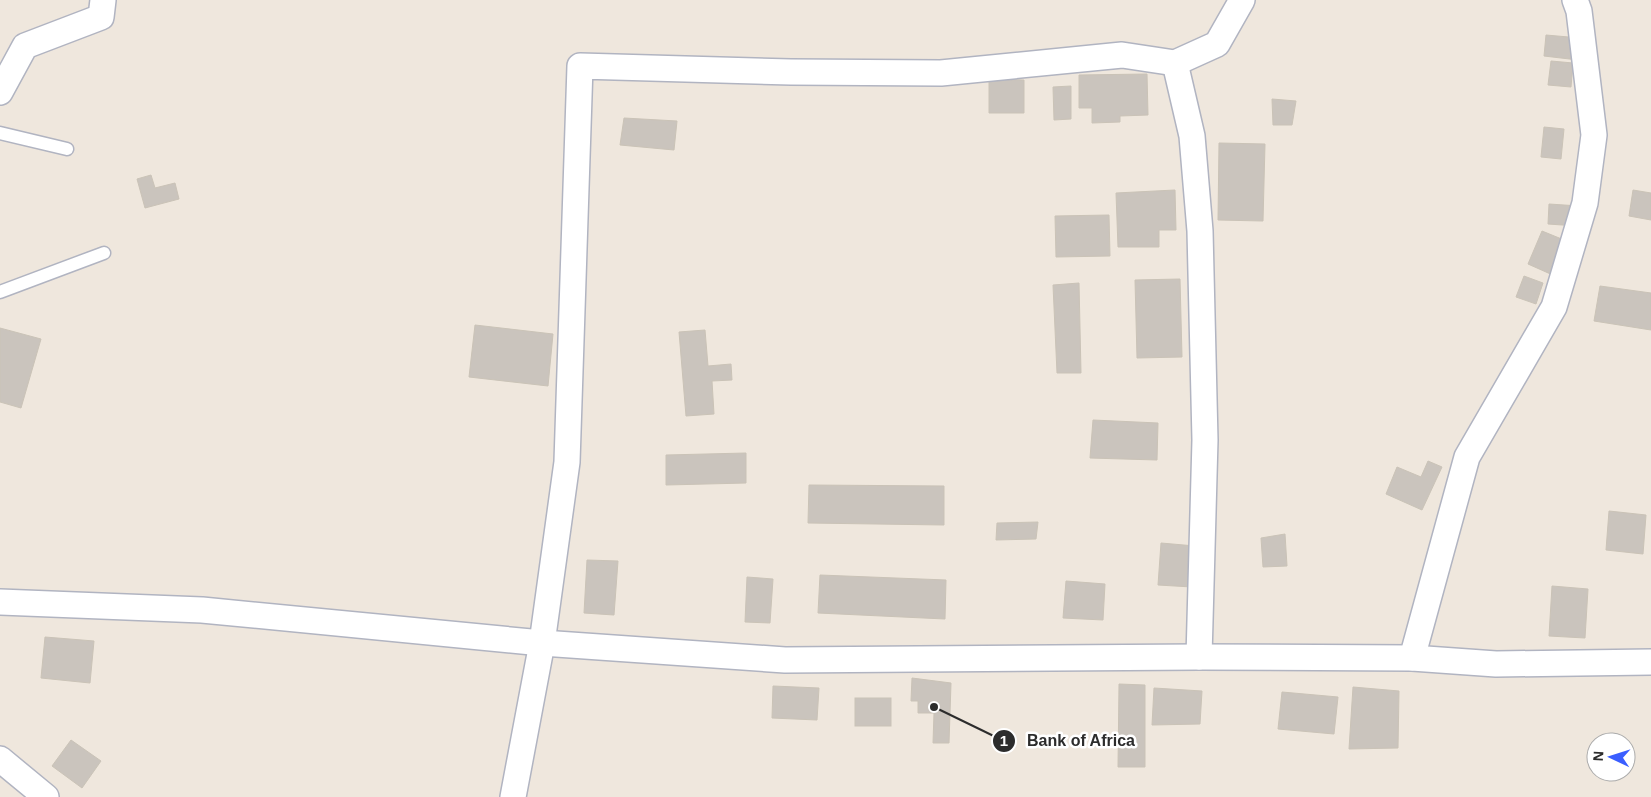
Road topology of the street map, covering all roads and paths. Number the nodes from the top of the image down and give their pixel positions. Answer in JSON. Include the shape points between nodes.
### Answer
{"nodes":[{"id":1,"x":103,"y":0,"type":"edge"},
{"id":2,"x":1242,"y":0,"type":"edge"},
{"id":3,"x":1575,"y":0,"type":"edge"},
{"id":4,"x":1175,"y":62,"type":"junction"},
{"id":5,"x":0,"y":92,"type":"edge"},
{"id":6,"x":0,"y":132,"type":"edge"},
{"id":7,"x":67,"y":149,"type":"dead end"},
{"id":8,"x":104,"y":253,"type":"dead end"},
{"id":9,"x":0,"y":292,"type":"edge"},
{"id":10,"x":0,"y":602,"type":"edge"},
{"id":11,"x":542,"y":643,"type":"junction"},
{"id":12,"x":1199,"y":657,"type":"junction"},
{"id":13,"x":1412,"y":658,"type":"junction"},
{"id":14,"x":1651,"y":662,"type":"edge"},
{"id":15,"x":0,"y":759,"type":"edge"},
{"id":16,"x":46,"y":797,"type":"edge"},
{"id":17,"x":513,"y":797,"type":"edge"}],
"edges":[{"from":1,"to":5,"type":"street","via":[[101,17],[25,46]]},
{"from":2,"to":4,"type":"street","via":[[1217,44]]},
{"from":3,"to":13,"type":"street","via":[[1580,11],[1594,135],[1585,203],[1554,307],[1467,457]]},
{"from":4,"to":11,"type":"street","via":[[1122,55],[941,73],[580,66],[567,462]]},
{"from":4,"to":12,"type":"street","via":[[1192,136],[1200,231],[1205,440]]},
{"from":6,"to":7,"type":"lane"},
{"from":8,"to":9,"type":"lane"},
{"from":10,"to":11,"type":"street","via":[[202,610]]},
{"from":11,"to":12,"type":"street","via":[[785,660]]},
{"from":11,"to":17,"type":"street"},
{"from":12,"to":13,"type":"street"},
{"from":13,"to":14,"type":"street","via":[[1496,664]]},
{"from":15,"to":16,"type":"street"}]}
